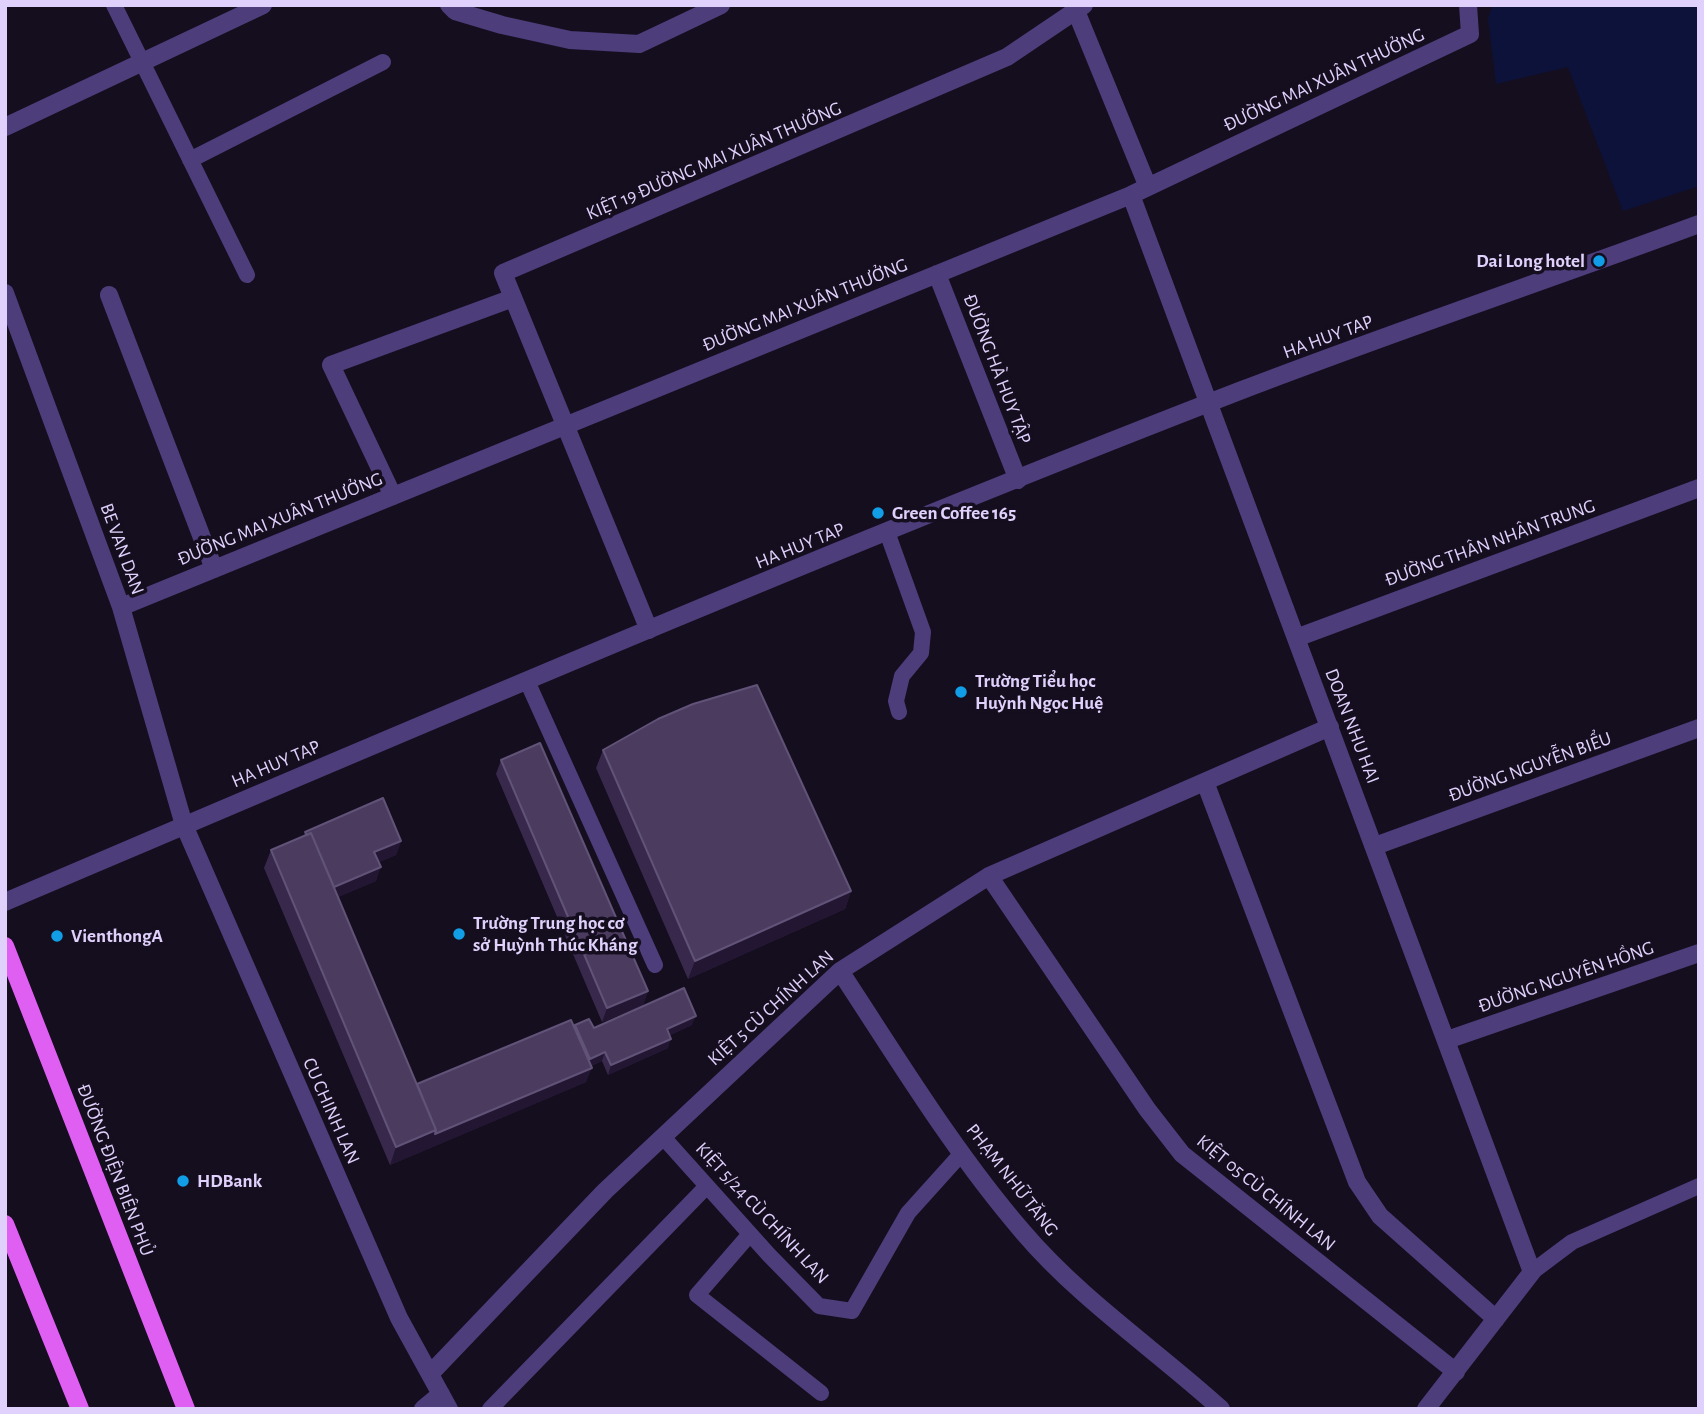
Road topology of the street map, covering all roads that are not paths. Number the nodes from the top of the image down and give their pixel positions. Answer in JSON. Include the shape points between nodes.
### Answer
{"nodes":[{"id":1,"x":114,"y":5,"type":"edge"},
{"id":2,"x":263,"y":5,"type":"edge"},
{"id":3,"x":449,"y":5,"type":"edge"},
{"id":4,"x":721,"y":5,"type":"edge"},
{"id":5,"x":1468,"y":5,"type":"edge"},
{"id":6,"x":1080,"y":8,"type":"edge"},
{"id":7,"x":142,"y":62,"type":"junction"},
{"id":8,"x":383,"y":62,"type":"dead end"},
{"id":9,"x":5,"y":127,"type":"edge"},
{"id":10,"x":190,"y":160,"type":"junction"},
{"id":11,"x":1148,"y":187,"type":"junction"},
{"id":12,"x":1131,"y":195,"type":"junction"},
{"id":13,"x":1699,"y":225,"type":"edge"},
{"id":14,"x":937,"y":274,"type":"junction"},
{"id":15,"x":247,"y":275,"type":"dead end"},
{"id":16,"x":5,"y":293,"type":"edge"},
{"id":17,"x":109,"y":295,"type":"dead end"},
{"id":18,"x":513,"y":298,"type":"junction"},
{"id":19,"x":1208,"y":404,"type":"junction"},
{"id":20,"x":565,"y":426,"type":"junction"},
{"id":21,"x":1018,"y":480,"type":"junction"},
{"id":22,"x":1699,"y":488,"type":"edge"},
{"id":23,"x":393,"y":496,"type":"junction"},
{"id":24,"x":887,"y":533,"type":"junction"},
{"id":25,"x":214,"y":569,"type":"junction"},
{"id":26,"x":121,"y":607,"type":"junction"},
{"id":27,"x":649,"y":631,"type":"junction"},
{"id":28,"x":1296,"y":638,"type":"junction"},
{"id":29,"x":527,"y":681,"type":"junction"},
{"id":30,"x":899,"y":712,"type":"dead end"},
{"id":31,"x":1330,"y":727,"type":"junction"},
{"id":32,"x":1699,"y":728,"type":"edge"},
{"id":33,"x":1205,"y":782,"type":"junction"},
{"id":34,"x":184,"y":825,"type":"junction"},
{"id":35,"x":1375,"y":846,"type":"junction"},
{"id":36,"x":989,"y":876,"type":"junction"},
{"id":37,"x":5,"y":902,"type":"edge"},
{"id":38,"x":5,"y":946,"type":"edge"},
{"id":39,"x":1699,"y":953,"type":"edge"},
{"id":40,"x":655,"y":965,"type":"dead end"},
{"id":41,"x":840,"y":971,"type":"junction"},
{"id":42,"x":1447,"y":1040,"type":"junction"},
{"id":43,"x":663,"y":1137,"type":"junction"},
{"id":44,"x":962,"y":1153,"type":"junction"},
{"id":45,"x":707,"y":1186,"type":"junction"},
{"id":46,"x":1699,"y":1186,"type":"edge"},
{"id":47,"x":5,"y":1224,"type":"edge"},
{"id":48,"x":750,"y":1234,"type":"junction"},
{"id":49,"x":1532,"y":1272,"type":"junction"},
{"id":50,"x":1496,"y":1319,"type":"junction"},
{"id":51,"x":1456,"y":1372,"type":"junction"},
{"id":52,"x":430,"y":1374,"type":"junction"},
{"id":53,"x":821,"y":1393,"type":"dead end"},
{"id":54,"x":445,"y":1402,"type":"edge"},
{"id":55,"x":1211,"y":1405,"type":"edge"},
{"id":56,"x":80,"y":1409,"type":"edge"},
{"id":57,"x":186,"y":1409,"type":"edge"},
{"id":58,"x":423,"y":1409,"type":"edge"},
{"id":59,"x":490,"y":1409,"type":"edge"},
{"id":60,"x":1426,"y":1409,"type":"edge"}],
"edges":[{"from":1,"to":7,"type":"lane"},
{"from":2,"to":7,"type":"street"},
{"from":3,"to":4,"type":"street","via":[[502,25],[570,40],[639,44]]},
{"from":5,"to":11,"type":"street","name":"ĐƯỜNG MAI XUÂN THƯỞNG","via":[[1470,34]]},
{"from":6,"to":11,"type":"street"},
{"from":6,"to":18,"type":"street","name":"KIỆT 19 ĐƯỜNG MAI XUÂN THƯỞNG","via":[[1007,57],[503,273]]},
{"from":7,"to":9,"type":"street"},
{"from":7,"to":10,"type":"lane"},
{"from":8,"to":10,"type":"lane"},
{"from":10,"to":15,"type":"lane"},
{"from":11,"to":12,"type":"street","name":"ĐƯỜNG MAI XUÂN THƯỞNG"},
{"from":12,"to":14,"type":"street","name":"ĐƯỜNG MAI XUÂN THƯỞNG"},
{"from":12,"to":19,"type":"street","name":"DOAN NHU HAI"},
{"from":13,"to":19,"type":"street","name":"HA HUY TAP"},
{"from":14,"to":20,"type":"street","name":"ĐƯỜNG MAI XUÂN THƯỞNG"},
{"from":14,"to":21,"type":"street","name":"ĐƯỜNG HÀ HUY TẬP"},
{"from":16,"to":26,"type":"street","name":"BE VAN DAN"},
{"from":17,"to":25,"type":"street"},
{"from":18,"to":20,"type":"street","name":"KIỆT 19 ĐƯỜNG MAI XUÂN THƯỞNG"},
{"from":18,"to":23,"type":"street","via":[[331,365]]},
{"from":19,"to":21,"type":"street","name":"HA HUY TAP"},
{"from":19,"to":28,"type":"street","name":"DOAN NHU HAI"},
{"from":20,"to":23,"type":"street","name":"ĐƯỜNG MAI XUÂN THƯỞNG"},
{"from":20,"to":27,"type":"street"},
{"from":21,"to":24,"type":"street","name":"HA HUY TAP"},
{"from":22,"to":28,"type":"street","name":"ĐƯỜNG THÂN NHÂN TRUNG"},
{"from":23,"to":25,"type":"street","name":"ĐƯỜNG MAI XUÂN THƯỞNG"},
{"from":24,"to":27,"type":"street","name":"HA HUY TAP"},
{"from":24,"to":30,"type":"lane","via":[[923,632],[921,653],[902,676],[896,701]]},
{"from":25,"to":26,"type":"street","name":"ĐƯỜNG MAI XUÂN THƯỞNG"},
{"from":26,"to":34,"type":"street","name":"BE VAN DAN"},
{"from":27,"to":29,"type":"street","name":"HA HUY TAP"},
{"from":28,"to":31,"type":"street","name":"DOAN NHU HAI"},
{"from":29,"to":34,"type":"street","name":"HA HUY TAP"},
{"from":29,"to":40,"type":"lane"},
{"from":31,"to":33,"type":"street","name":"KIỆT 5 CÙ CHÍNH LAN"},
{"from":31,"to":35,"type":"street","name":"DOAN NHU HAI"},
{"from":32,"to":35,"type":"street","name":"ĐƯỜNG NGUYỄN BIỂU"},
{"from":33,"to":36,"type":"street","name":"KIỆT 5 CÙ CHÍNH LAN"},
{"from":33,"to":50,"type":"street","via":[[1357,1182],[1380,1216]]},
{"from":34,"to":37,"type":"street","name":"HA HUY TAP"},
{"from":34,"to":52,"type":"street","name":"CU CHINH LAN","via":[[399,1318]]},
{"from":35,"to":42,"type":"street","name":"DOAN NHU HAI"},
{"from":36,"to":41,"type":"street","name":"KIỆT 5 CÙ CHÍNH LAN"},
{"from":36,"to":51,"type":"street","name":"KIỆT 05 CÙ CHÍNH LAN","via":[[1182,1154]]},
{"from":38,"to":57,"type":"main road","name":"ĐƯỜNG ĐIỆN BIÊN PHỦ"},
{"from":39,"to":42,"type":"street","name":"ĐƯỜNG NGUYÊN HỒNG"},
{"from":41,"to":43,"type":"street","name":"KIỆT 5 CÙ CHÍNH LAN"},
{"from":41,"to":44,"type":"street","name":"PHẠM NHỮ TĂNG"},
{"from":42,"to":49,"type":"street","name":"DOAN NHU HAI"},
{"from":43,"to":45,"type":"lane","name":"KIỆT 5/24 CÙ CHÍNH LAN"},
{"from":43,"to":52,"type":"street","name":"KIỆT 5 CÙ CHÍNH LAN","via":[[605,1191]]},
{"from":44,"to":48,"type":"lane","name":"KIỆT 5/24 CÙ CHÍNH LAN","via":[[908,1213],[852,1311],[819,1306]]},
{"from":44,"to":55,"type":"street","name":"PHẠM NHỮ TĂNG","via":[[1023,1233]]},
{"from":45,"to":48,"type":"lane","name":"KIỆT 5/24 CÙ CHÍNH LAN"},
{"from":45,"to":59,"type":"lane"},
{"from":46,"to":49,"type":"lane","via":[[1572,1242]]},
{"from":47,"to":56,"type":"main road"},
{"from":48,"to":53,"type":"lane","via":[[697,1294]]},
{"from":49,"to":50,"type":"street"},
{"from":50,"to":51,"type":"street"},
{"from":51,"to":60,"type":"street"},
{"from":52,"to":54,"type":"street","name":"CU CHINH LAN"},
{"from":54,"to":58,"type":"street"}]}
